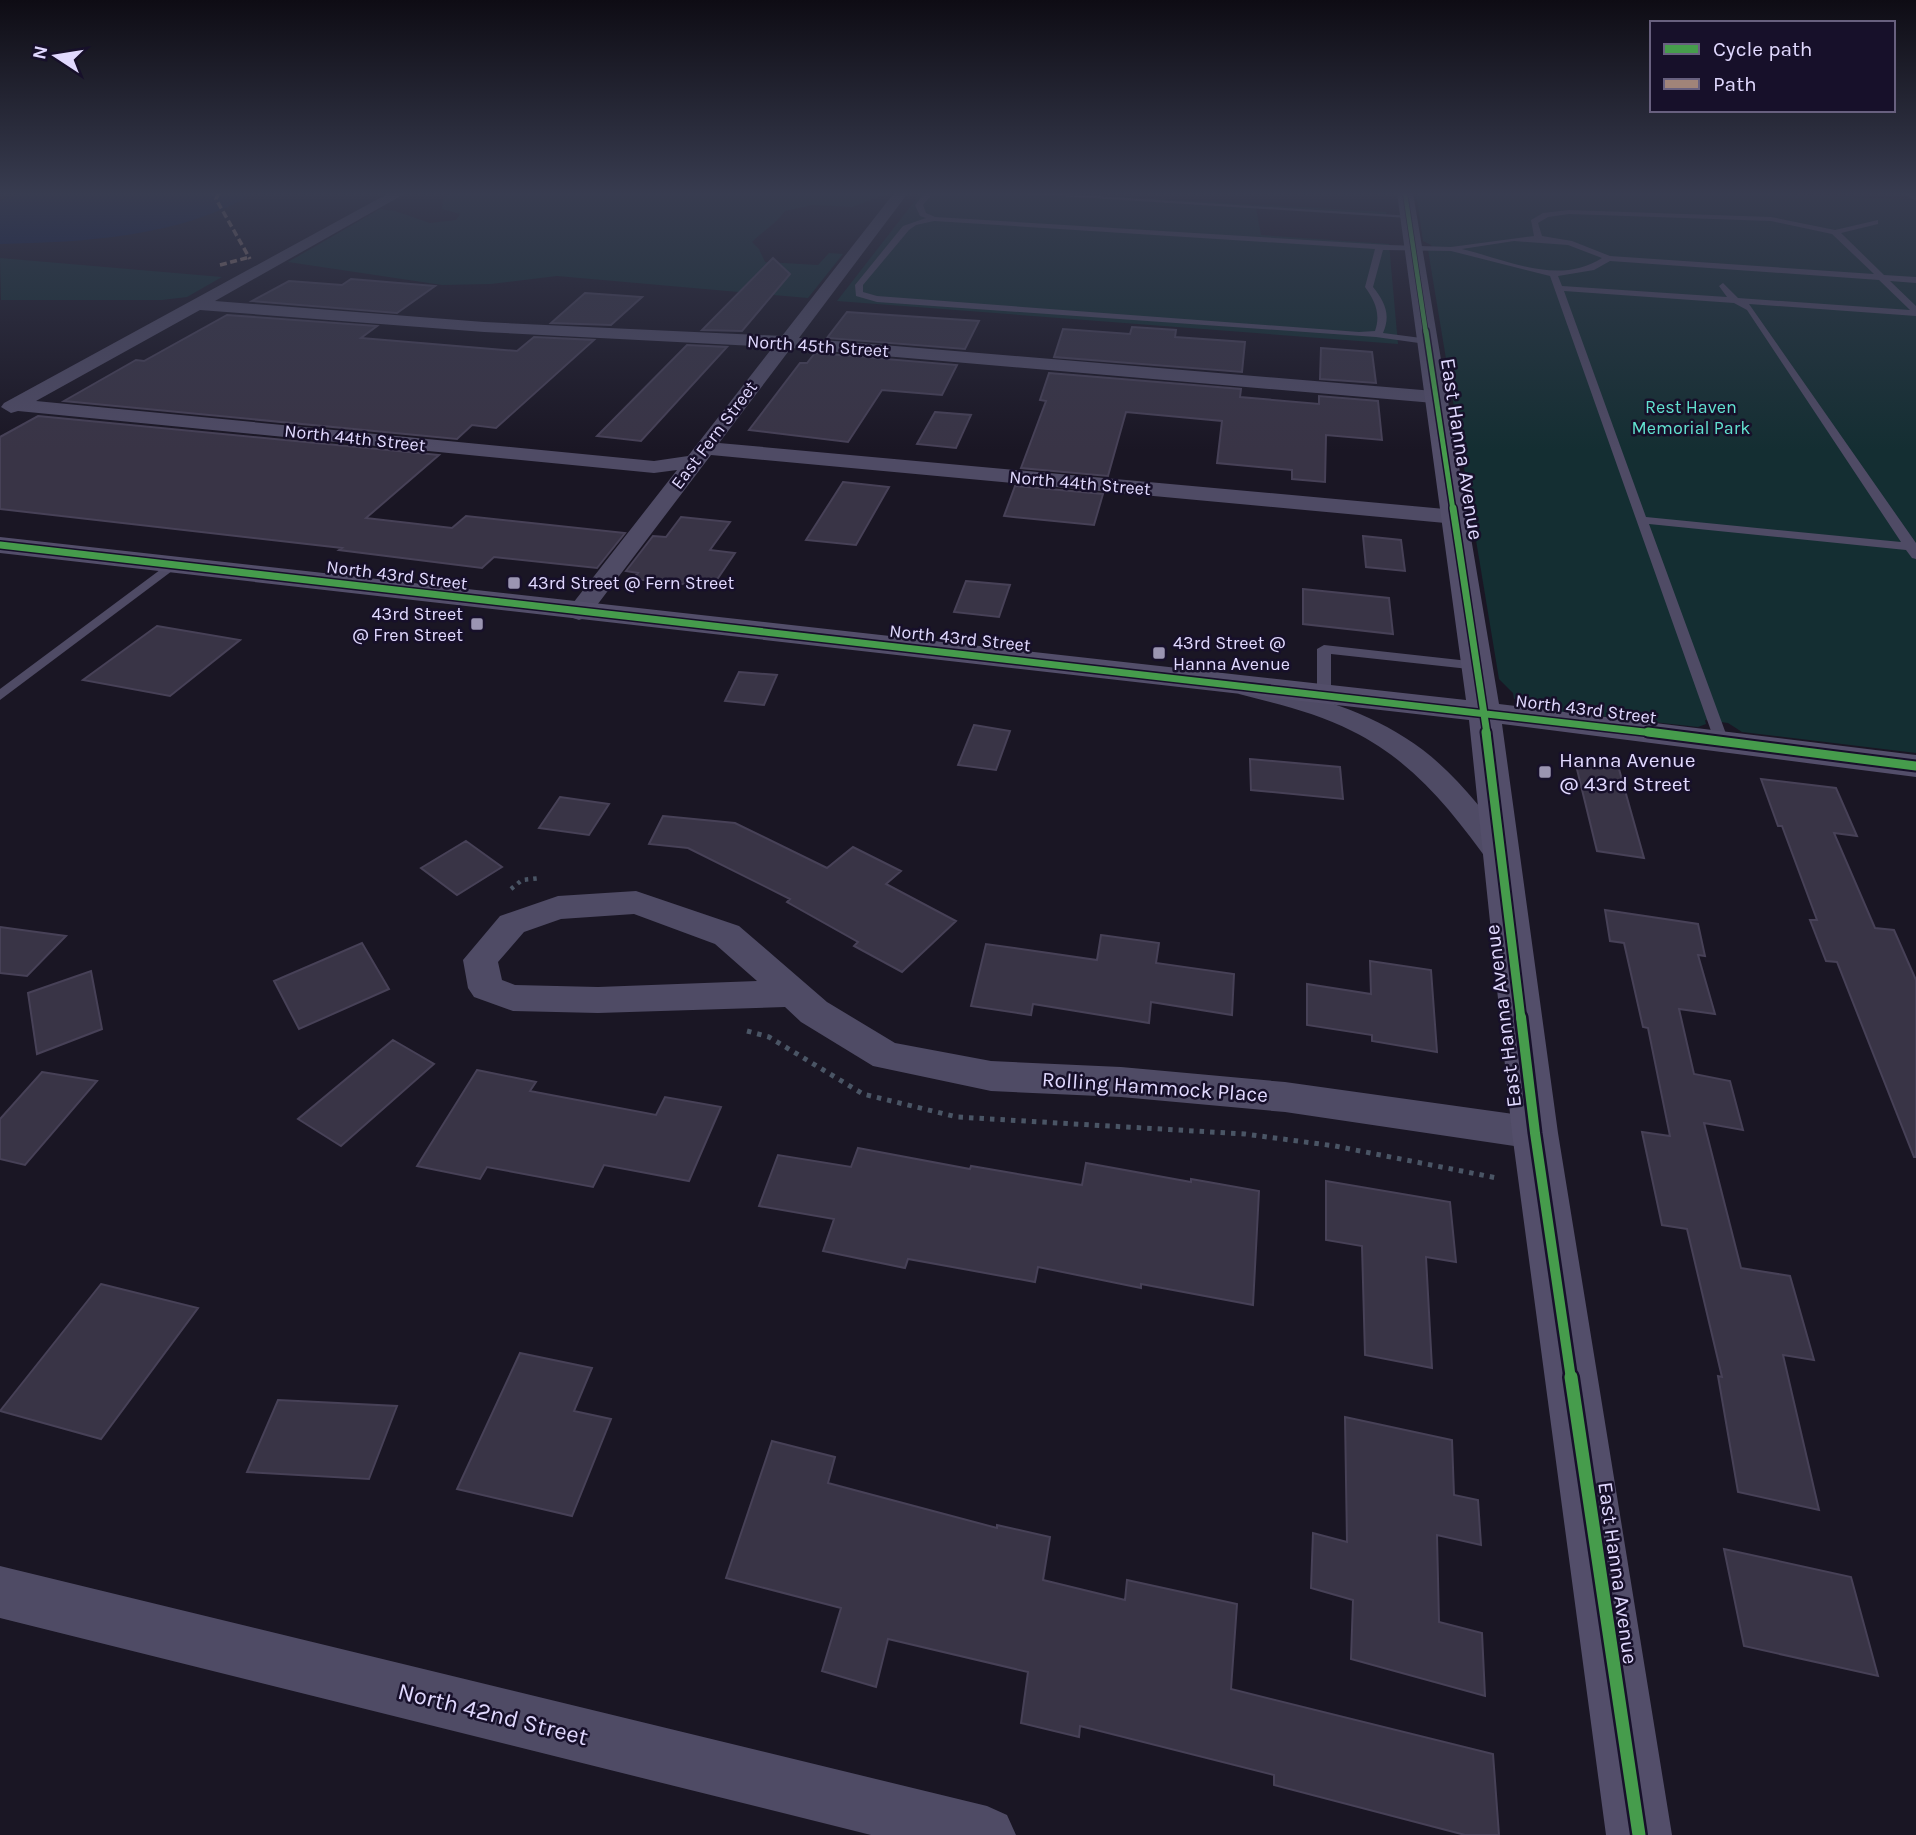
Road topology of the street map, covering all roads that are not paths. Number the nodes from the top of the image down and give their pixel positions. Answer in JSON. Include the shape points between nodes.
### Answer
{"nodes":[{"id":1,"x":247,"y":279,"type":"edge"},
{"id":2,"x":834,"y":279,"type":"edge"},
{"id":3,"x":864,"y":279,"type":"edge"},
{"id":4,"x":1371,"y":279,"type":"edge"},
{"id":5,"x":1417,"y":279,"type":"edge"},
{"id":6,"x":1555,"y":279,"type":"edge"},
{"id":7,"x":1881,"y":279,"type":"edge"},
{"id":8,"x":1723,"y":286,"type":"dead end"},
{"id":9,"x":1558,"y":288,"type":"junction"},
{"id":10,"x":1733,"y":299,"type":"junction"},
{"id":11,"x":200,"y":305,"type":"junction"},
{"id":12,"x":1916,"y":312,"type":"edge"},
{"id":13,"x":1378,"y":334,"type":"junction"},
{"id":14,"x":1426,"y":341,"type":"junction"},
{"id":15,"x":785,"y":342,"type":"junction"},
{"id":16,"x":1434,"y":397,"type":"junction"},
{"id":17,"x":8,"y":409,"type":"edge"},
{"id":18,"x":700,"y":454,"type":"junction"},
{"id":19,"x":1456,"y":517,"type":"junction"},
{"id":20,"x":1641,"y":520,"type":"junction"},
{"id":21,"x":0,"y":545,"type":"edge"},
{"id":22,"x":1914,"y":549,"type":"edge"},
{"id":23,"x":172,"y":565,"type":"junction"},
{"id":24,"x":579,"y":612,"type":"junction"},
{"id":25,"x":1236,"y":684,"type":"junction"},
{"id":26,"x":1481,"y":689,"type":"junction"},
{"id":27,"x":1324,"y":694,"type":"junction"},
{"id":28,"x":0,"y":696,"type":"edge"},
{"id":29,"x":1721,"y":742,"type":"junction"},
{"id":30,"x":1916,"y":766,"type":"edge"},
{"id":31,"x":1502,"y":857,"type":"junction"},
{"id":32,"x":793,"y":993,"type":"junction"},
{"id":33,"x":1535,"y":1133,"type":"junction"},
{"id":34,"x":0,"y":1592,"type":"edge"},
{"id":35,"x":987,"y":1835,"type":"edge"},
{"id":36,"x":1639,"y":1835,"type":"edge"}],
"edges":[{"from":1,"to":11,"type":"street"},
{"from":2,"to":15,"type":"street","name":"East Fern Street"},
{"from":3,"to":13,"type":"lane","via":[[859,294],[877,299]]},
{"from":4,"to":13,"type":"lane","via":[[1369,287],[1381,301],[1383,315]]},
{"from":5,"to":14,"type":"street","name":"East Hanna Avenue"},
{"from":6,"to":9,"type":"lane"},
{"from":7,"to":12,"type":"lane"},
{"from":8,"to":10,"type":"lane"},
{"from":9,"to":10,"type":"lane"},
{"from":9,"to":20,"type":"lane"},
{"from":10,"to":12,"type":"lane"},
{"from":10,"to":22,"type":"lane","via":[[1750,308]]},
{"from":11,"to":15,"type":"street","name":"North 45th Street","via":[[484,327]]},
{"from":11,"to":17,"type":"street"},
{"from":13,"to":14,"type":"lane"},
{"from":14,"to":16,"type":"street","name":"East Hanna Avenue"},
{"from":15,"to":16,"type":"street","name":"North 45th Street"},
{"from":15,"to":18,"type":"street","name":"East Fern Street"},
{"from":16,"to":19,"type":"street","name":"East Hanna Avenue"},
{"from":17,"to":18,"type":"street","name":"North 44th Street","via":[[654,467]]},
{"from":18,"to":19,"type":"street","name":"North 44th Street"},
{"from":18,"to":24,"type":"street","name":"East Fern Street"},
{"from":19,"to":26,"type":"street","name":"East Hanna Avenue"},
{"from":20,"to":22,"type":"lane"},
{"from":20,"to":29,"type":"lane"},
{"from":21,"to":23,"type":"street","name":"North 43rd Street"},
{"from":23,"to":24,"type":"street","name":"North 43rd Street"},
{"from":23,"to":28,"type":"lane"},
{"from":24,"to":25,"type":"street","name":"North 43rd Street"},
{"from":25,"to":27,"type":"street","name":"North 43rd Street"},
{"from":25,"to":31,"type":"street","via":[[1313,705],[1377,732],[1461,802]]},
{"from":26,"to":27,"type":"street","name":"North 43rd Street"},
{"from":26,"to":27,"type":"lane","via":[[1324,649]]},
{"from":26,"to":29,"type":"street","name":"North 43rd Street"},
{"from":26,"to":31,"type":"street","name":"East Hanna Avenue"},
{"from":29,"to":30,"type":"street","name":"North 43rd Street"},
{"from":31,"to":33,"type":"street","name":"East Hanna Avenue"},
{"from":32,"to":32,"type":"street","name":"Rolling Hammock Place","via":[[727,935],[636,902],[558,908],[512,924],[480,960],[486,988],[513,998],[598,1000]]},
{"from":32,"to":33,"type":"street","name":"Rolling Hammock Place","via":[[865,1044],[899,1059],[991,1076],[1284,1097]]},
{"from":33,"to":36,"type":"street","name":"East Hanna Avenue"},
{"from":34,"to":35,"type":"street","name":"North 42nd Street"}]}
